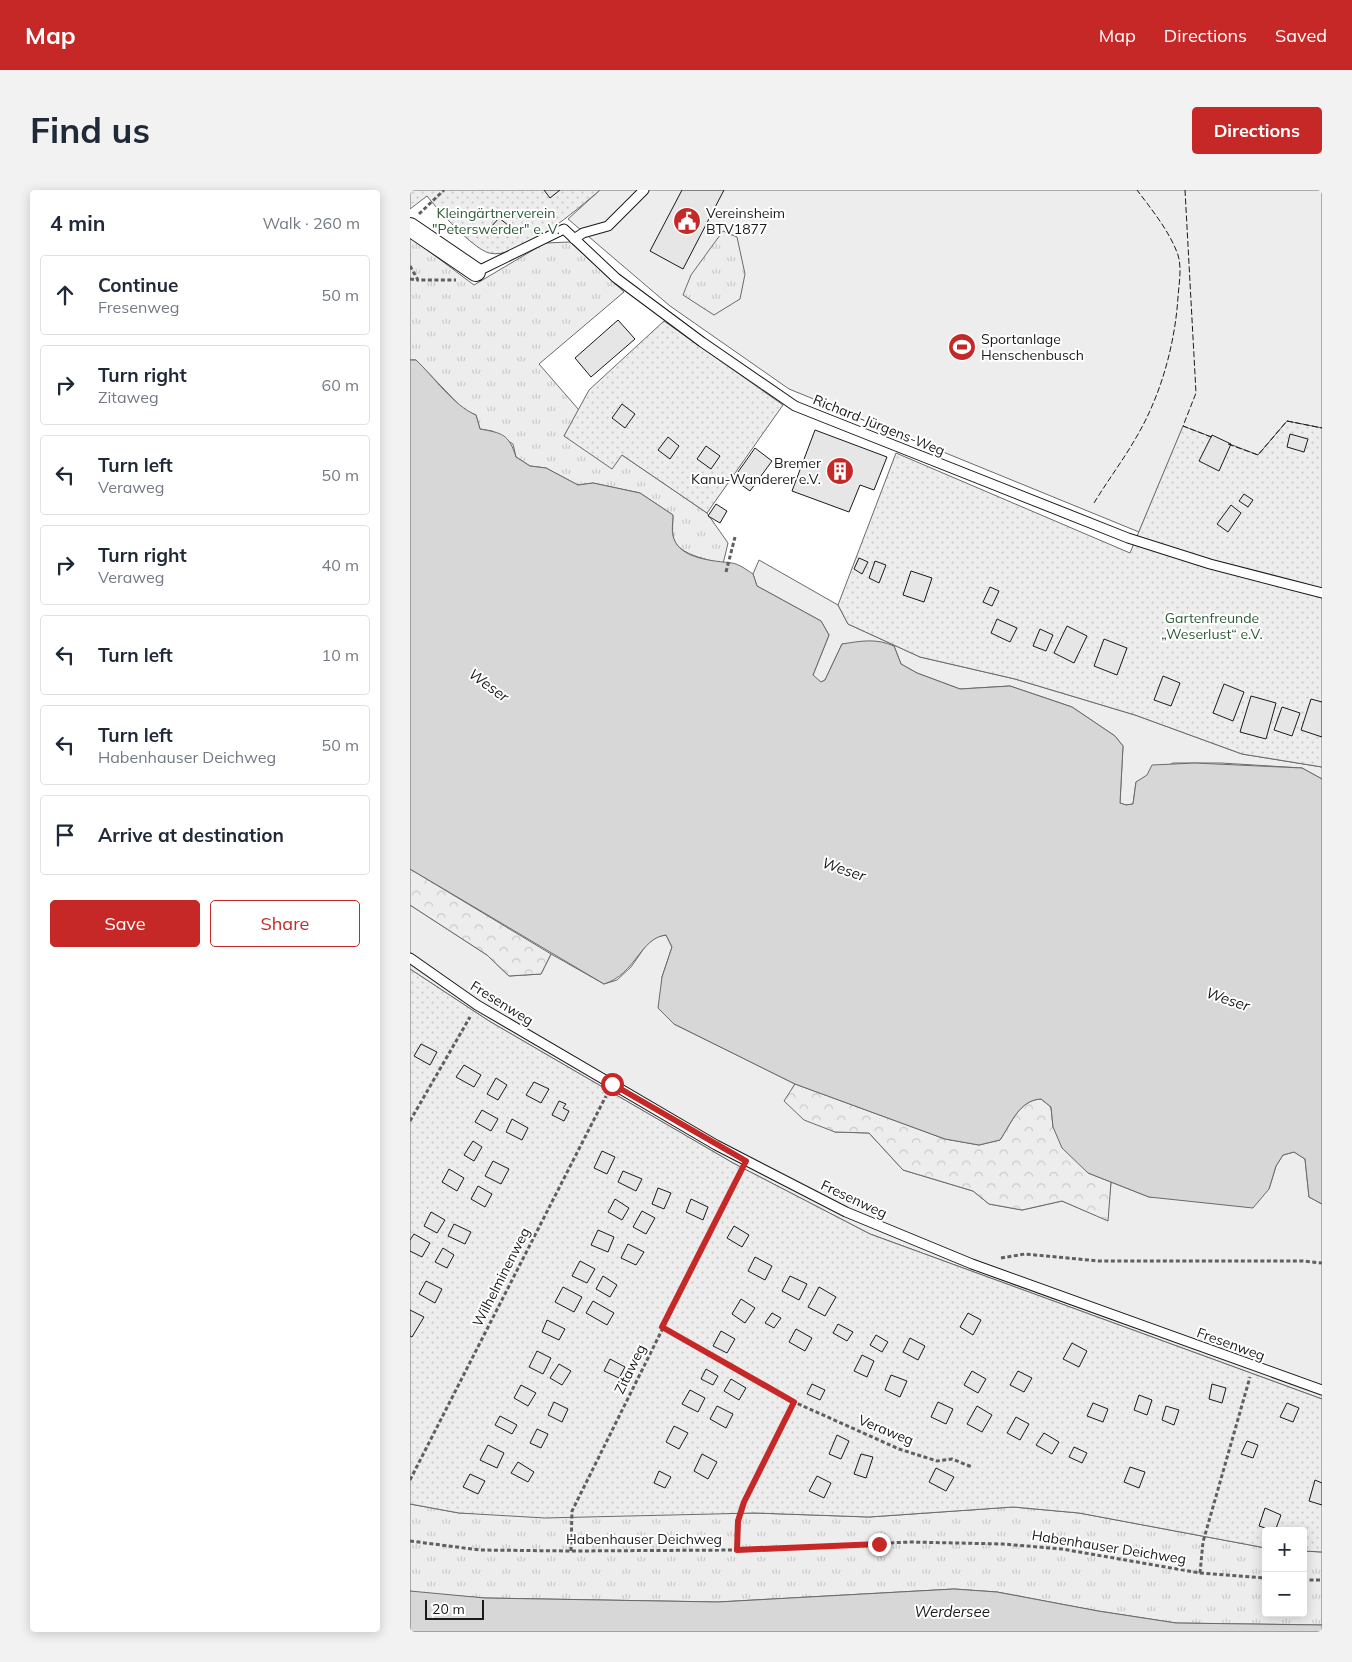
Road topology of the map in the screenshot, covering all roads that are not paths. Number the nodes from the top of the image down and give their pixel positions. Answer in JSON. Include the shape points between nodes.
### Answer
{"nodes":[{"id":1,"x":644,"y":190,"type":"edge"},
{"id":2,"x":414,"y":221,"type":"edge"},
{"id":3,"x":574,"y":239,"type":"junction"},
{"id":4,"x":476,"y":272,"type":"joint"},
{"id":5,"x":1322,"y":593,"type":"edge"},
{"id":6,"x":410,"y":958,"type":"edge"},
{"id":7,"x":1322,"y":1390,"type":"edge"}],
"edges":[{"from":1,"to":3,"type":"lane","via":[[608,226]]},
{"from":2,"to":4,"type":"street"},
{"from":3,"to":4,"type":"lane","name":"Richard-Jürgens-Weg","via":[[564,229]]},
{"from":3,"to":5,"type":"lane","name":"Richard-Jürgens-Weg","via":[[616,278],[795,406],[1128,538],[1210,564]]},
{"from":6,"to":7,"type":"lane","name":"Fresenweg","via":[[477,1005],[612,1084],[746,1161],[846,1212],[972,1264]]}]}
